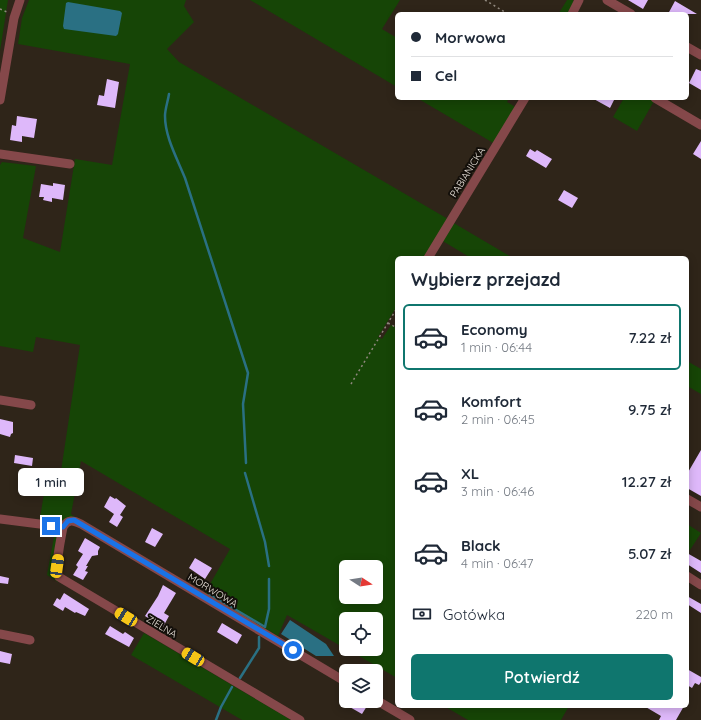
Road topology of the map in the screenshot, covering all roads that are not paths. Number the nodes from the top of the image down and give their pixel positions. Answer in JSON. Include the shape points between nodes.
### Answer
{"nodes":[{"id":1,"x":20,"y":0,"type":"edge"},
{"id":2,"x":579,"y":0,"type":"edge"},
{"id":3,"x":607,"y":0,"type":"edge"},
{"id":4,"x":573,"y":12,"type":"edge"},
{"id":5,"x":628,"y":12,"type":"edge"},
{"id":6,"x":689,"y":48,"type":"edge"},
{"id":7,"x":701,"y":55,"type":"edge"},
{"id":8,"x":0,"y":100,"type":"edge"},
{"id":9,"x":524,"y":100,"type":"edge"},
{"id":10,"x":658,"y":100,"type":"edge"},
{"id":11,"x":701,"y":125,"type":"edge"},
{"id":12,"x":0,"y":154,"type":"edge"},
{"id":13,"x":70,"y":164,"type":"dead end"},
{"id":14,"x":429,"y":256,"type":"edge"},
{"id":15,"x":0,"y":400,"type":"edge"},
{"id":16,"x":31,"y":405,"type":"dead end"},
{"id":17,"x":689,"y":500,"type":"edge"},
{"id":18,"x":701,"y":507,"type":"edge"},
{"id":19,"x":0,"y":519,"type":"edge"},
{"id":20,"x":66,"y":524,"type":"junction"},
{"id":21,"x":689,"y":577,"type":"edge"},
{"id":22,"x":701,"y":585,"type":"edge"},
{"id":23,"x":0,"y":634,"type":"edge"},
{"id":24,"x":30,"y":640,"type":"dead end"},
{"id":25,"x":339,"y":678,"type":"edge"},
{"id":26,"x":383,"y":704,"type":"edge"},
{"id":27,"x":300,"y":720,"type":"edge"},
{"id":28,"x":410,"y":720,"type":"edge"}],
"edges":[{"from":1,"to":8,"type":"street","via":[[14,18]]},
{"from":2,"to":4,"type":"street"},
{"from":3,"to":5,"type":"street"},
{"from":6,"to":7,"type":"street"},
{"from":9,"to":14,"type":"street","name":"PABIANICKA"},
{"from":10,"to":11,"type":"street"},
{"from":12,"to":13,"type":"street"},
{"from":15,"to":16,"type":"street"},
{"from":17,"to":18,"type":"street"},
{"from":19,"to":20,"type":"street","name":"MORWOWA"},
{"from":20,"to":25,"type":"street","name":"MORWOWA","via":[[74,520]]},
{"from":20,"to":27,"type":"street","name":"ZIELNA","via":[[57,574],[59,577]]},
{"from":21,"to":22,"type":"street"},
{"from":23,"to":24,"type":"street"},
{"from":26,"to":28,"type":"street"}]}
